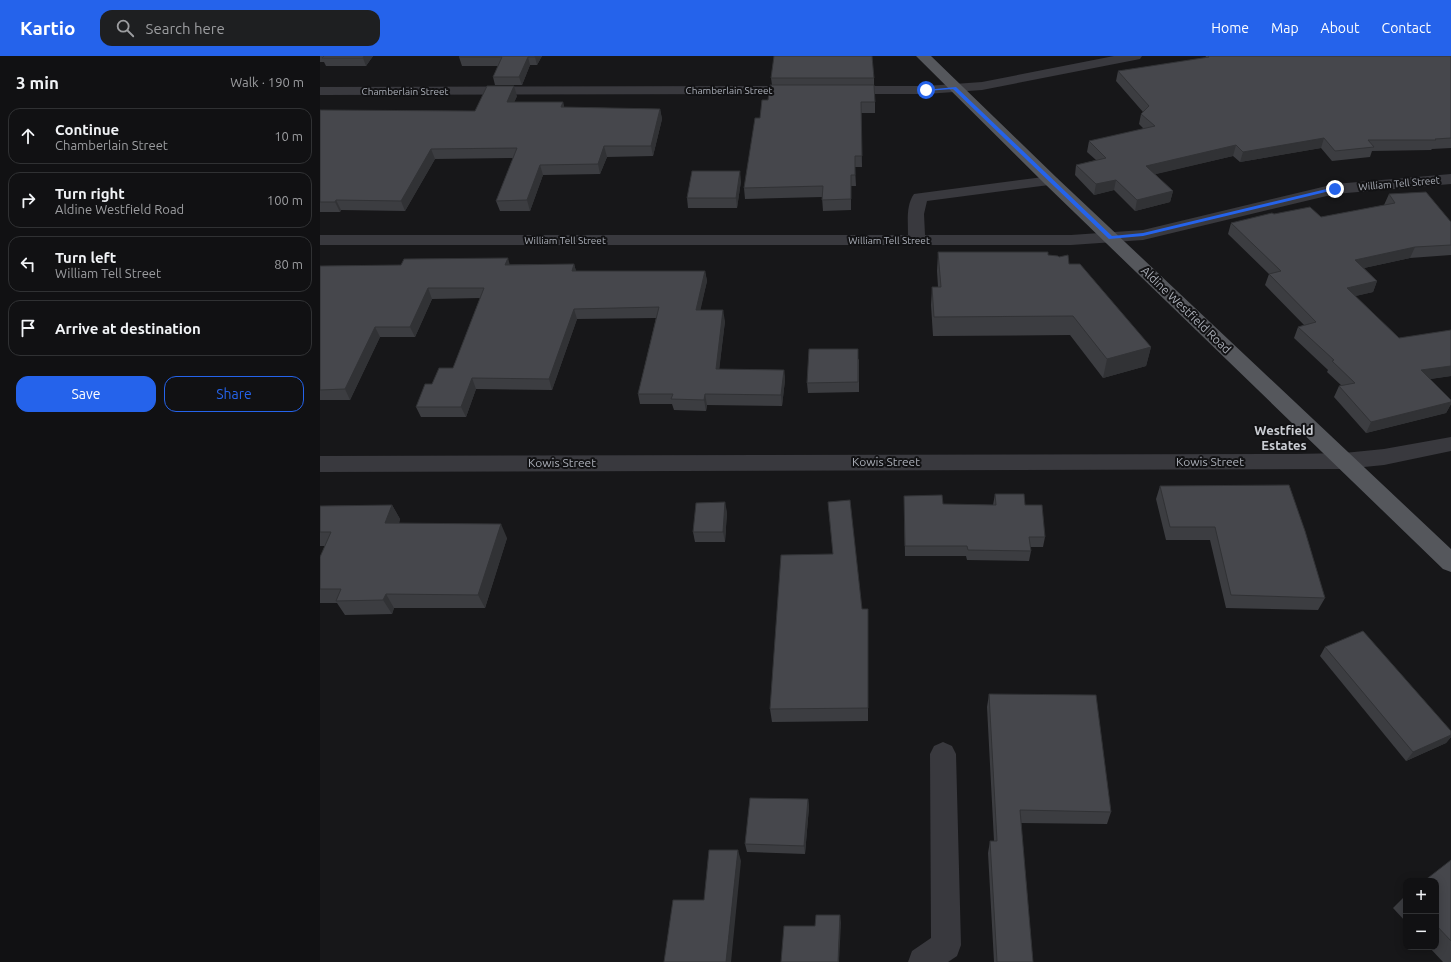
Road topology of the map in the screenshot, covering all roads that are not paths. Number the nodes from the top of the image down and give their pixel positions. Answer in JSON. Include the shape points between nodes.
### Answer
{"nodes":[{"id":1,"x":923,"y":56,"type":"edge"},
{"id":2,"x":1135,"y":56,"type":"edge"},
{"id":3,"x":954,"y":88,"type":"junction"},
{"id":4,"x":814,"y":90,"type":"edge"},
{"id":5,"x":830,"y":90,"type":"edge"},
{"id":6,"x":320,"y":91,"type":"edge"},
{"id":7,"x":1451,"y":179,"type":"edge"},
{"id":8,"x":1051,"y":181,"type":"junction"},
{"id":9,"x":1111,"y":238,"type":"junction"},
{"id":10,"x":320,"y":240,"type":"edge"},
{"id":11,"x":917,"y":240,"type":"junction"},
{"id":12,"x":1451,"y":444,"type":"edge"},
{"id":13,"x":1344,"y":461,"type":"junction"},
{"id":14,"x":320,"y":464,"type":"edge"},
{"id":15,"x":1451,"y":563,"type":"edge"},
{"id":16,"x":944,"y":754,"type":"dead end"},
{"id":17,"x":923,"y":962,"type":"edge"}],
"edges":[{"from":1,"to":3,"type":"main road","name":"Aldine Westfield Road"},
{"from":2,"to":3,"type":"street","via":[[982,86]]},
{"from":3,"to":5,"type":"street"},
{"from":3,"to":8,"type":"main road","name":"Aldine Westfield Road"},
{"from":4,"to":6,"type":"street","name":"Chamberlain Street"},
{"from":7,"to":9,"type":"street","name":"William Tell Street","via":[[1335,189],[1143,235]]},
{"from":8,"to":9,"type":"main road","name":"Aldine Westfield Road"},
{"from":8,"to":11,"type":"street","via":[[920,198],[916,214]]},
{"from":9,"to":11,"type":"street","name":"William Tell Street"},
{"from":9,"to":13,"type":"main road","name":"Aldine Westfield Road"},
{"from":10,"to":11,"type":"street","name":"William Tell Street"},
{"from":12,"to":13,"type":"street","name":"Kowis Street","via":[[1384,457]]},
{"from":13,"to":14,"type":"street","name":"Kowis Street"},
{"from":13,"to":15,"type":"main road","name":"Aldine Westfield Road"},
{"from":16,"to":17,"type":"street","via":[[946,945]]}]}
